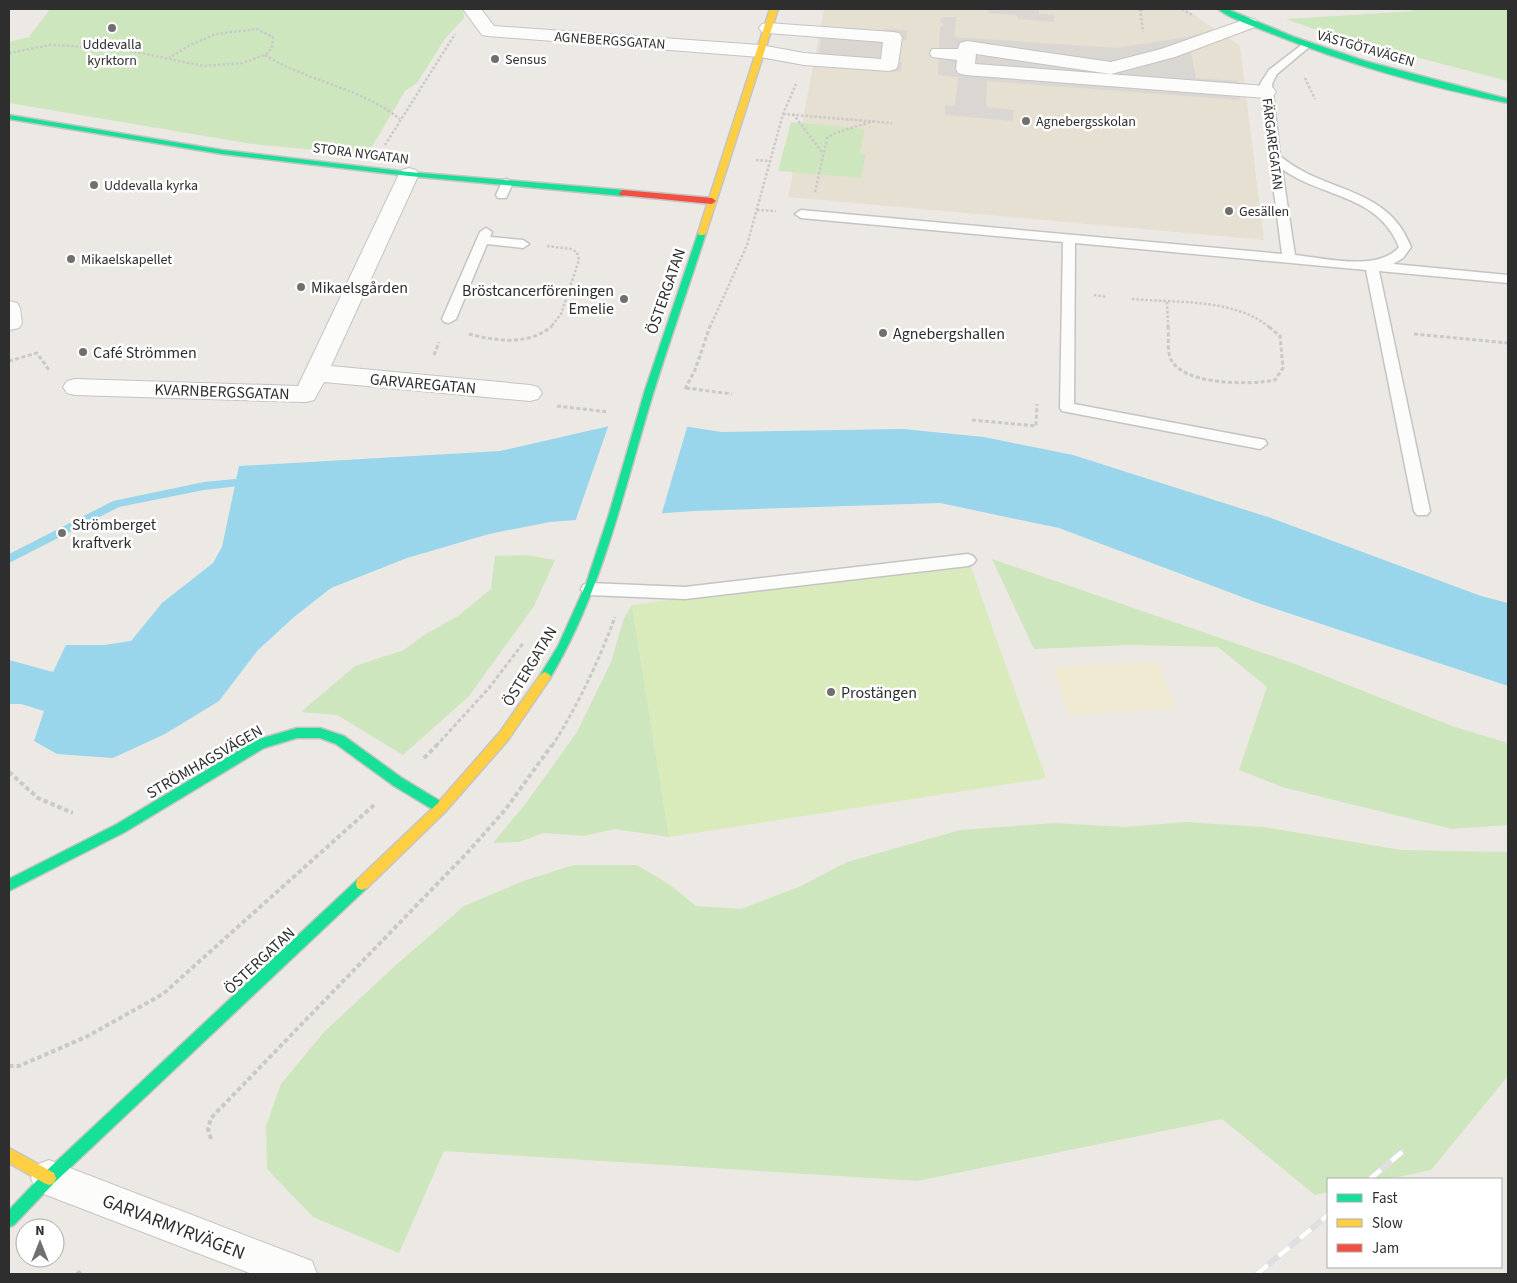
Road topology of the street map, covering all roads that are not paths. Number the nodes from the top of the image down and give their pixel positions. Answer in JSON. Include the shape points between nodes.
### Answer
{"nodes":[{"id":1,"x":472,"y":9,"type":"edge"},
{"id":2,"x":774,"y":9,"type":"edge"},
{"id":3,"x":1222,"y":9,"type":"edge"},
{"id":4,"x":1249,"y":23,"type":"junction"},
{"id":5,"x":768,"y":28,"type":"junction"},
{"id":6,"x":1149,"y":43,"type":"road end"},
{"id":7,"x":1304,"y":46,"type":"junction"},
{"id":8,"x":760,"y":52,"type":"junction"},
{"id":9,"x":939,"y":53,"type":"dead end"},
{"id":10,"x":1168,"y":53,"type":"junction"},
{"id":11,"x":1110,"y":74,"type":"junction"},
{"id":12,"x":1266,"y":92,"type":"junction"},
{"id":13,"x":1508,"y":101,"type":"edge"},
{"id":14,"x":9,"y":117,"type":"edge"},
{"id":15,"x":1274,"y":157,"type":"junction"},
{"id":16,"x":409,"y":174,"type":"junction"},
{"id":17,"x":507,"y":183,"type":"junction"},
{"id":18,"x":502,"y":194,"type":"dead end"},
{"id":19,"x":712,"y":201,"type":"junction"},
{"id":20,"x":806,"y":214,"type":"road end"},
{"id":21,"x":485,"y":236,"type":"joint"},
{"id":22,"x":1069,"y":238,"type":"junction"},
{"id":23,"x":523,"y":244,"type":"road end"},
{"id":24,"x":1289,"y":258,"type":"junction"},
{"id":25,"x":1372,"y":266,"type":"junction"},
{"id":26,"x":1508,"y":279,"type":"edge"},
{"id":27,"x":449,"y":319,"type":"road end"},
{"id":28,"x":316,"y":373,"type":"junction"},
{"id":29,"x":75,"y":387,"type":"road end"},
{"id":30,"x":530,"y":393,"type":"dead end"},
{"id":31,"x":1260,"y":444,"type":"dead end"},
{"id":32,"x":1422,"y":511,"type":"dead end"},
{"id":33,"x":968,"y":560,"type":"dead end"},
{"id":34,"x":589,"y":589,"type":"junction"},
{"id":35,"x":441,"y":808,"type":"junction"},
{"id":36,"x":9,"y":885,"type":"edge"},
{"id":37,"x":9,"y":1155,"type":"edge"},
{"id":38,"x":50,"y":1178,"type":"junction"},
{"id":39,"x":9,"y":1220,"type":"edge"},
{"id":40,"x":299,"y":1274,"type":"edge"}],
"edges":[{"from":1,"to":8,"type":"street","name":"AGNEBERGSGATAN","via":[[488,31]]},
{"from":2,"to":5,"type":"street","name":"ÖSTERGATAN"},
{"from":3,"to":4,"type":"street","name":"VÄSTGÖTAVÄGEN"},
{"from":4,"to":7,"type":"street","name":"VÄSTGÖTAVÄGEN"},
{"from":4,"to":10,"type":"street"},
{"from":5,"to":8,"type":"street","name":"ÖSTERGATAN"},
{"from":5,"to":8,"type":"street","name":"AGNEBERGSGATAN","via":[[893,37],[893,50],[889,65],[804,59]]},
{"from":6,"to":10,"type":"street"},
{"from":7,"to":12,"type":"lane","name":"FÄRGAREGATAN","via":[[1273,72],[1266,84]]},
{"from":7,"to":13,"type":"street","name":"VÄSTGÖTAVÄGEN"},
{"from":8,"to":19,"type":"street","name":"ÖSTERGATAN"},
{"from":9,"to":11,"type":"street","via":[[966,55],[965,69]]},
{"from":10,"to":11,"type":"street"},
{"from":11,"to":12,"type":"street"},
{"from":12,"to":15,"type":"lane","name":"FÄRGAREGATAN"},
{"from":14,"to":16,"type":"street","name":"STORA NYGATAN","via":[[222,152]]},
{"from":15,"to":24,"type":"lane","name":"FÄRGAREGATAN"},
{"from":15,"to":25,"type":"lane","via":[[1305,178],[1361,200],[1397,228],[1405,247],[1389,262]]},
{"from":16,"to":17,"type":"street","name":"STORA NYGATAN"},
{"from":16,"to":28,"type":"street","name":"KVARNBERGSGATAN"},
{"from":17,"to":18,"type":"lane"},
{"from":17,"to":19,"type":"street","name":"STORA NYGATAN"},
{"from":19,"to":34,"type":"street","name":"ÖSTERGATAN","via":[[681,301],[660,354]]},
{"from":20,"to":22,"type":"lane"},
{"from":21,"to":23,"type":"lane"},
{"from":21,"to":27,"type":"lane"},
{"from":22,"to":24,"type":"lane"},
{"from":22,"to":31,"type":"lane","via":[[1067,408]]},
{"from":24,"to":25,"type":"lane"},
{"from":25,"to":26,"type":"lane"},
{"from":25,"to":32,"type":"lane"},
{"from":28,"to":29,"type":"street","name":"KVARNBERGSGATAN","via":[[306,394]]},
{"from":28,"to":30,"type":"street","name":"GARVAREGATAN"},
{"from":33,"to":34,"type":"lane","via":[[685,593]]},
{"from":34,"to":35,"type":"street","name":"ÖSTERGATAN","via":[[549,671],[504,736]]},
{"from":35,"to":36,"type":"street","name":"STRÖMHAGSVÄGEN","via":[[339,740],[322,733],[283,735],[260,744],[121,828]]},
{"from":35,"to":38,"type":"street","name":"ÖSTERGATAN"},
{"from":37,"to":38,"type":"street"},
{"from":38,"to":39,"type":"street","name":"ÖSTERGATAN"},
{"from":38,"to":40,"type":"street","name":"GARVARMYRVÄGEN"}]}
